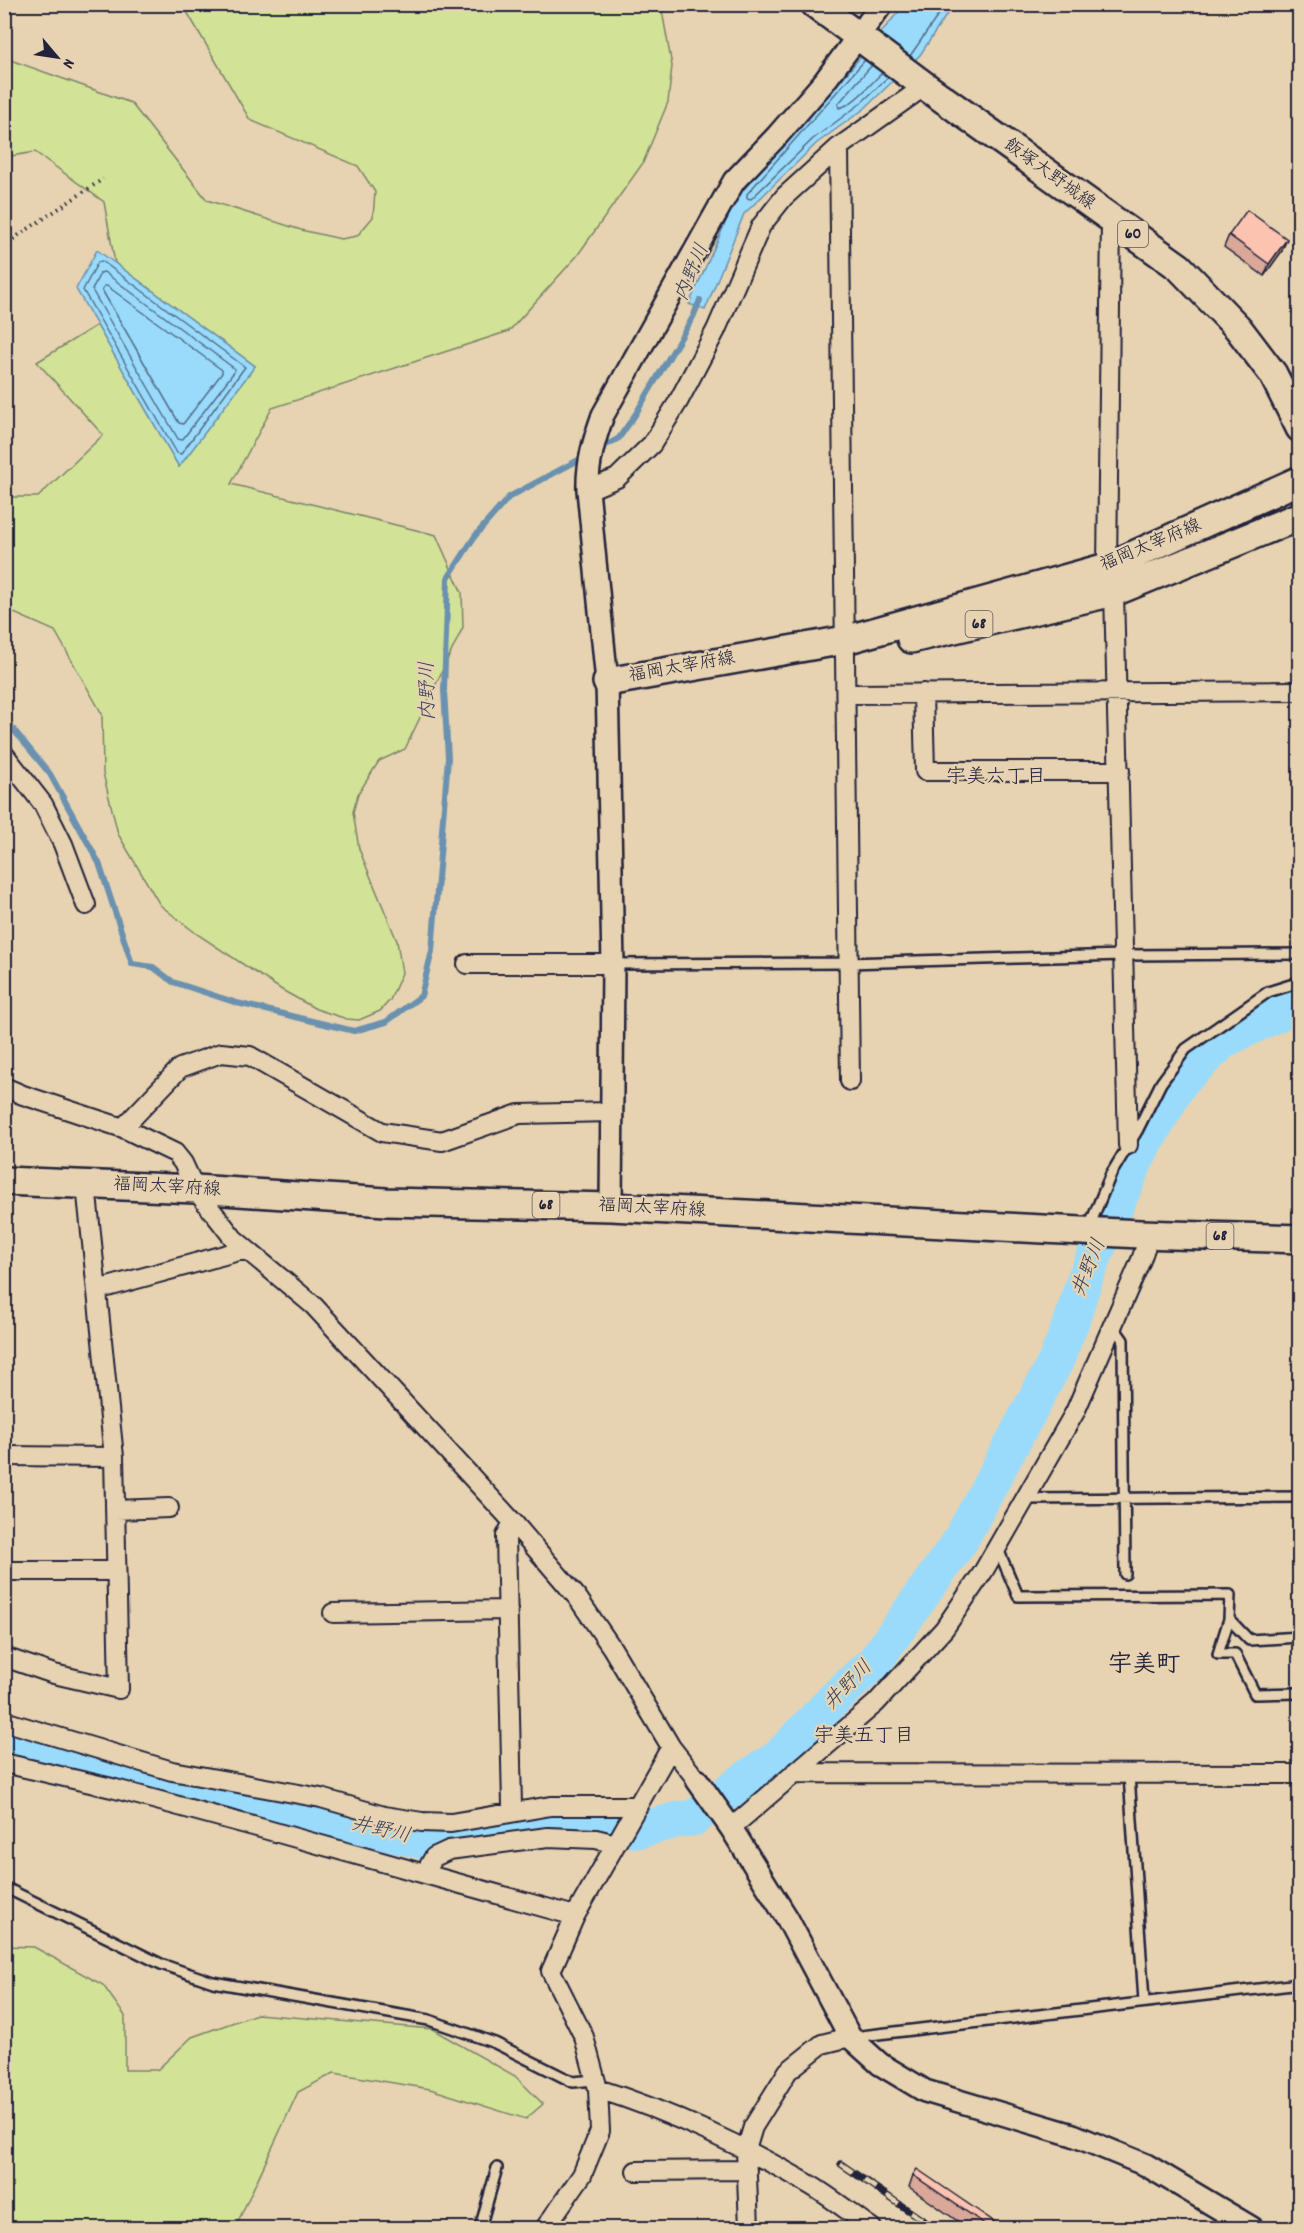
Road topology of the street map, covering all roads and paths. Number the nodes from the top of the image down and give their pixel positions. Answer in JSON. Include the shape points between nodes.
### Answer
{"nodes":[{"id":1,"x":815,"y":4,"type":"edge"},
{"id":2,"x":882,"y":4,"type":"edge"},
{"id":3,"x":868,"y":44,"type":"junction"},
{"id":4,"x":923,"y":85,"type":"junction"},
{"id":5,"x":839,"y":147,"type":"junction"},
{"id":6,"x":103,"y":178,"type":"dead end"},
{"id":7,"x":1111,"y":219,"type":"junction"},
{"id":8,"x":4,"y":247,"type":"edge"},
{"id":9,"x":1299,"y":428,"type":"edge"},
{"id":10,"x":1299,"y":480,"type":"edge"},
{"id":11,"x":587,"y":481,"type":"junction"},
{"id":12,"x":1299,"y":516,"type":"edge"},
{"id":13,"x":1110,"y":579,"type":"junction"},
{"id":14,"x":845,"y":648,"type":"junction"},
{"id":15,"x":608,"y":682,"type":"junction"},
{"id":16,"x":1299,"y":691,"type":"edge"},
{"id":17,"x":1117,"y":692,"type":"junction"},
{"id":18,"x":922,"y":693,"type":"junction"},
{"id":19,"x":847,"y":694,"type":"junction"},
{"id":20,"x":4,"y":754,"type":"edge"},
{"id":21,"x":1120,"y":771,"type":"junction"},
{"id":22,"x":86,"y":905,"type":"dead end"},
{"id":23,"x":1299,"y":954,"type":"edge"},
{"id":24,"x":1123,"y":955,"type":"junction"},
{"id":25,"x":848,"y":963,"type":"junction"},
{"id":26,"x":467,"y":964,"type":"dead end"},
{"id":27,"x":613,"y":964,"type":"junction"},
{"id":28,"x":1299,"y":982,"type":"edge"},
{"id":29,"x":850,"y":1081,"type":"dead end"},
{"id":30,"x":4,"y":1087,"type":"edge"},
{"id":31,"x":612,"y":1112,"type":"junction"},
{"id":32,"x":123,"y":1128,"type":"junction"},
{"id":33,"x":1128,"y":1145,"type":"junction"},
{"id":34,"x":4,"y":1181,"type":"edge"},
{"id":35,"x":86,"y":1185,"type":"junction"},
{"id":36,"x":195,"y":1189,"type":"junction"},
{"id":37,"x":611,"y":1207,"type":"junction"},
{"id":38,"x":1087,"y":1230,"type":"junction"},
{"id":39,"x":1145,"y":1234,"type":"junction"},
{"id":40,"x":1299,"y":1239,"type":"edge"},
{"id":41,"x":246,"y":1249,"type":"junction"},
{"id":42,"x":97,"y":1290,"type":"junction"},
{"id":43,"x":1113,"y":1326,"type":"junction"},
{"id":44,"x":4,"y":1456,"type":"edge"},
{"id":45,"x":114,"y":1457,"type":"junction"},
{"id":46,"x":1299,"y":1497,"type":"edge"},
{"id":47,"x":1124,"y":1498,"type":"junction"},
{"id":48,"x":1024,"y":1499,"type":"junction"},
{"id":49,"x":169,"y":1508,"type":"dead end"},
{"id":50,"x":115,"y":1510,"type":"junction"},
{"id":51,"x":513,"y":1522,"type":"junction"},
{"id":52,"x":997,"y":1547,"type":"junction"},
{"id":53,"x":4,"y":1571,"type":"edge"},
{"id":54,"x":116,"y":1571,"type":"junction"},
{"id":55,"x":1125,"y":1574,"type":"dead end"},
{"id":56,"x":507,"y":1611,"type":"junction"},
{"id":57,"x":333,"y":1613,"type":"dead end"},
{"id":58,"x":1229,"y":1619,"type":"junction"},
{"id":59,"x":1299,"y":1637,"type":"edge"},
{"id":60,"x":4,"y":1657,"type":"edge"},
{"id":61,"x":1299,"y":1693,"type":"edge"},
{"id":62,"x":4,"y":1721,"type":"edge"},
{"id":63,"x":671,"y":1747,"type":"junction"},
{"id":64,"x":4,"y":1763,"type":"edge"},
{"id":65,"x":794,"y":1773,"type":"junction"},
{"id":66,"x":1299,"y":1774,"type":"edge"},
{"id":67,"x":1129,"y":1775,"type":"junction"},
{"id":68,"x":697,"y":1780,"type":"joint"},
{"id":69,"x":512,"y":1806,"type":"dead end"},
{"id":70,"x":638,"y":1806,"type":"junction"},
{"id":71,"x":731,"y":1828,"type":"junction"},
{"id":72,"x":616,"y":1844,"type":"junction"},
{"id":73,"x":425,"y":1873,"type":"junction"},
{"id":74,"x":4,"y":1887,"type":"edge"},
{"id":75,"x":575,"y":1916,"type":"junction"},
{"id":76,"x":1299,"y":1984,"type":"edge"},
{"id":77,"x":1144,"y":2001,"type":"junction"},
{"id":78,"x":850,"y":2037,"type":"junction"},
{"id":79,"x":596,"y":2085,"type":"junction"},
{"id":80,"x":746,"y":2150,"type":"junction"},
{"id":81,"x":497,"y":2168,"type":"dead end"},
{"id":82,"x":636,"y":2170,"type":"dead end"},
{"id":83,"x":747,"y":2170,"type":"junction"},
{"id":84,"x":1242,"y":2226,"type":"edge"},
{"id":85,"x":480,"y":2229,"type":"edge"},
{"id":86,"x":545,"y":2229,"type":"edge"},
{"id":87,"x":749,"y":2229,"type":"edge"},
{"id":88,"x":872,"y":2229,"type":"edge"}],
"edges":[{"from":1,"to":3,"type":"main road","name":"飯塚大野城線","number":"60"},
{"from":2,"to":3,"type":"street"},
{"from":3,"to":4,"type":"main road","name":"飯塚大野城線","number":"60"},
{"from":3,"to":11,"type":"street","via":[[824,82],[734,181],[603,415]]},
{"from":4,"to":5,"type":"street"},
{"from":4,"to":7,"type":"main road","name":"飯塚大野城線","number":"60"},
{"from":5,"to":11,"type":"street","via":[[784,197],[761,226],[716,330],[652,444],[617,478]]},
{"from":5,"to":14,"type":"street"},
{"from":6,"to":8,"type":"path"},
{"from":7,"to":9,"type":"main road","name":"飯塚大野城線","number":"60","via":[[1179,267],[1238,328],[1273,374]]},
{"from":7,"to":13,"type":"street"},
{"from":10,"to":13,"type":"main road","name":"福岡太宰府線","number":"68"},
{"from":11,"to":15,"type":"street"},
{"from":12,"to":13,"type":"main road","name":"福岡太宰府線","number":"68"},
{"from":13,"to":14,"type":"main road","name":"福岡太宰府線","number":"68"},
{"from":13,"to":17,"type":"street"},
{"from":14,"to":15,"type":"main road","name":"福岡太宰府線","number":"68"},
{"from":14,"to":19,"type":"street"},
{"from":15,"to":27,"type":"street"},
{"from":16,"to":17,"type":"street"},
{"from":17,"to":18,"type":"street"},
{"from":17,"to":21,"type":"street"},
{"from":18,"to":19,"type":"street"},
{"from":18,"to":21,"type":"street","via":[[925,771]]},
{"from":19,"to":25,"type":"street"},
{"from":20,"to":22,"type":"street","via":[[43,804]]},
{"from":21,"to":24,"type":"street"},
{"from":23,"to":24,"type":"lane"},
{"from":24,"to":25,"type":"lane"},
{"from":24,"to":33,"type":"street"},
{"from":25,"to":27,"type":"lane"},
{"from":25,"to":29,"type":"street"},
{"from":26,"to":27,"type":"street"},
{"from":27,"to":31,"type":"street"},
{"from":28,"to":33,"type":"lane","via":[[1268,993],[1186,1049],[1161,1083]]},
{"from":30,"to":32,"type":"street"},
{"from":31,"to":32,"type":"street","via":[[519,1114],[442,1141],[381,1132],[250,1056],[221,1053],[180,1068]]},
{"from":31,"to":37,"type":"street"},
{"from":32,"to":36,"type":"street","via":[[176,1153]]},
{"from":33,"to":38,"type":"lane","via":[[1111,1173]]},
{"from":34,"to":35,"type":"main road","name":"福岡太宰府線","number":"68"},
{"from":35,"to":36,"type":"main road","name":"福岡太宰府線","number":"68"},
{"from":35,"to":42,"type":"street"},
{"from":36,"to":37,"type":"main road","name":"福岡太宰府線","number":"68","via":[[386,1202]]},
{"from":36,"to":41,"type":"street"},
{"from":37,"to":38,"type":"main road","name":"福岡太宰府線","number":"68"},
{"from":38,"to":39,"type":"main road","name":"福岡太宰府線","number":"68"},
{"from":39,"to":40,"type":"main road","name":"福岡太宰府線","number":"68"},
{"from":39,"to":43,"type":"street","via":[[1141,1260]]},
{"from":41,"to":42,"type":"street"},
{"from":41,"to":51,"type":"street","via":[[313,1305]]},
{"from":42,"to":45,"type":"street"},
{"from":43,"to":47,"type":"lane","via":[[1123,1340]]},
{"from":43,"to":48,"type":"street","via":[[1076,1412]]},
{"from":44,"to":45,"type":"street"},
{"from":45,"to":50,"type":"street"},
{"from":46,"to":47,"type":"lane"},
{"from":47,"to":48,"type":"lane"},
{"from":47,"to":55,"type":"lane"},
{"from":48,"to":52,"type":"street"},
{"from":49,"to":50,"type":"street"},
{"from":50,"to":54,"type":"street"},
{"from":51,"to":56,"type":"street","via":[[506,1536]]},
{"from":51,"to":63,"type":"street","via":[[577,1597]]},
{"from":52,"to":58,"type":"lane","via":[[1018,1596],[1230,1595]]},
{"from":52,"to":65,"type":"street","via":[[944,1629],[876,1703]]},
{"from":53,"to":54,"type":"street"},
{"from":54,"to":60,"type":"street","via":[[119,1689]]},
{"from":56,"to":57,"type":"street"},
{"from":56,"to":69,"type":"street"},
{"from":58,"to":59,"type":"lane","via":[[1249,1640]]},
{"from":58,"to":61,"type":"lane","via":[[1218,1654],[1235,1654],[1255,1694]]},
{"from":62,"to":70,"type":"street","via":[[172,1771],[321,1798],[422,1822],[451,1823],[551,1806]]},
{"from":63,"to":68,"type":"street"},
{"from":63,"to":70,"type":"street"},
{"from":64,"to":73,"type":"street","via":[[112,1788]]},
{"from":65,"to":67,"type":"street"},
{"from":65,"to":71,"type":"street"},
{"from":66,"to":67,"type":"street"},
{"from":67,"to":77,"type":"lane"},
{"from":68,"to":71,"type":"street"},
{"from":70,"to":72,"type":"street"},
{"from":71,"to":78,"type":"street","via":[[787,1918]]},
{"from":72,"to":73,"type":"street","via":[[548,1837],[449,1850],[434,1857]]},
{"from":72,"to":75,"type":"street"},
{"from":73,"to":75,"type":"street"},
{"from":74,"to":79,"type":"lane","via":[[161,1964],[213,1982],[429,2020],[495,2043],[573,2082]]},
{"from":75,"to":79,"type":"street","via":[[551,1971],[584,2037]]},
{"from":76,"to":77,"type":"lane"},
{"from":77,"to":78,"type":"lane"},
{"from":78,"to":80,"type":"street","via":[[822,2044],[788,2071],[753,2127]]},
{"from":78,"to":84,"type":"street","via":[[880,2064],[925,2091],[1073,2135],[1146,2165]]},
{"from":79,"to":80,"type":"street"},
{"from":79,"to":86,"type":"street","via":[[600,2131],[582,2175]]},
{"from":80,"to":83,"type":"street"},
{"from":80,"to":88,"type":"street","via":[[813,2187]]},
{"from":81,"to":85,"type":"lane"},
{"from":82,"to":83,"type":"street"},
{"from":83,"to":87,"type":"street"}]}
